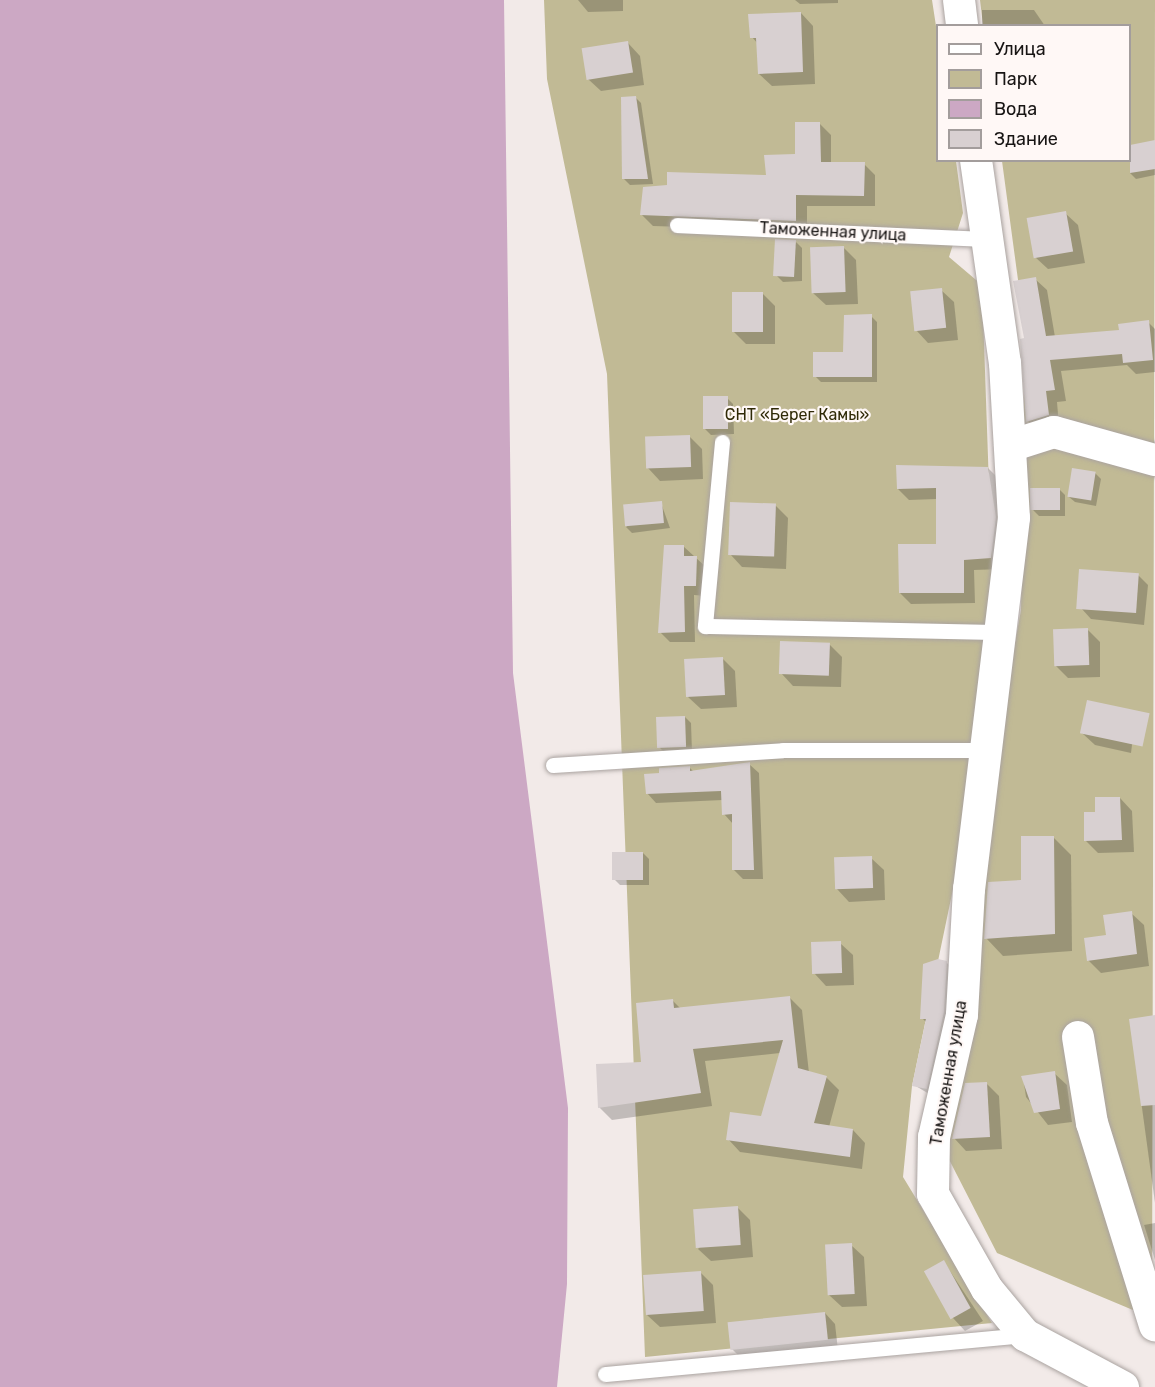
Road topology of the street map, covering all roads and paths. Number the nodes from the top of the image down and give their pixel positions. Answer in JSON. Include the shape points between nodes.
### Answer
{"nodes":[{"id":1,"x":959,"y":0,"type":"edge"},
{"id":2,"x":962,"y":24,"type":"edge"},
{"id":3,"x":976,"y":162,"type":"edge"},
{"id":4,"x":677,"y":225,"type":"dead end"},
{"id":5,"x":989,"y":239,"type":"junction"},
{"id":6,"x":722,"y":442,"type":"dead end"},
{"id":7,"x":1010,"y":446,"type":"junction"},
{"id":8,"x":1155,"y":460,"type":"edge"},
{"id":9,"x":999,"y":632,"type":"junction"},
{"id":10,"x":987,"y":750,"type":"junction"},
{"id":11,"x":553,"y":765,"type":"dead end"},
{"id":12,"x":1078,"y":1036,"type":"dead end"},
{"id":13,"x":1154,"y":1321,"type":"edge"},
{"id":14,"x":1025,"y":1335,"type":"junction"},
{"id":15,"x":605,"y":1374,"type":"dead end"},
{"id":16,"x":1123,"y":1387,"type":"edge"}],
"edges":[{"from":1,"to":2,"type":"street"},
{"from":3,"to":5,"type":"street","name":"Таможенная улица"},
{"from":4,"to":5,"type":"lane","name":"Таможенная улица"},
{"from":5,"to":7,"type":"street","name":"Таможенная улица"},
{"from":6,"to":9,"type":"lane","via":[[705,626]]},
{"from":7,"to":8,"type":"street","via":[[1054,432]]},
{"from":7,"to":9,"type":"street","name":"Таможенная улица","via":[[1014,518]]},
{"from":9,"to":10,"type":"street","name":"Таможенная улица"},
{"from":10,"to":11,"type":"lane","via":[[783,750]]},
{"from":10,"to":14,"type":"street","name":"Таможенная улица","via":[[969,889],[962,1015],[934,1137],[933,1194],[987,1289]]},
{"from":12,"to":13,"type":"street","via":[[1092,1123]]},
{"from":14,"to":15,"type":"lane"},
{"from":14,"to":16,"type":"street","name":"Таможенная улица"}]}
